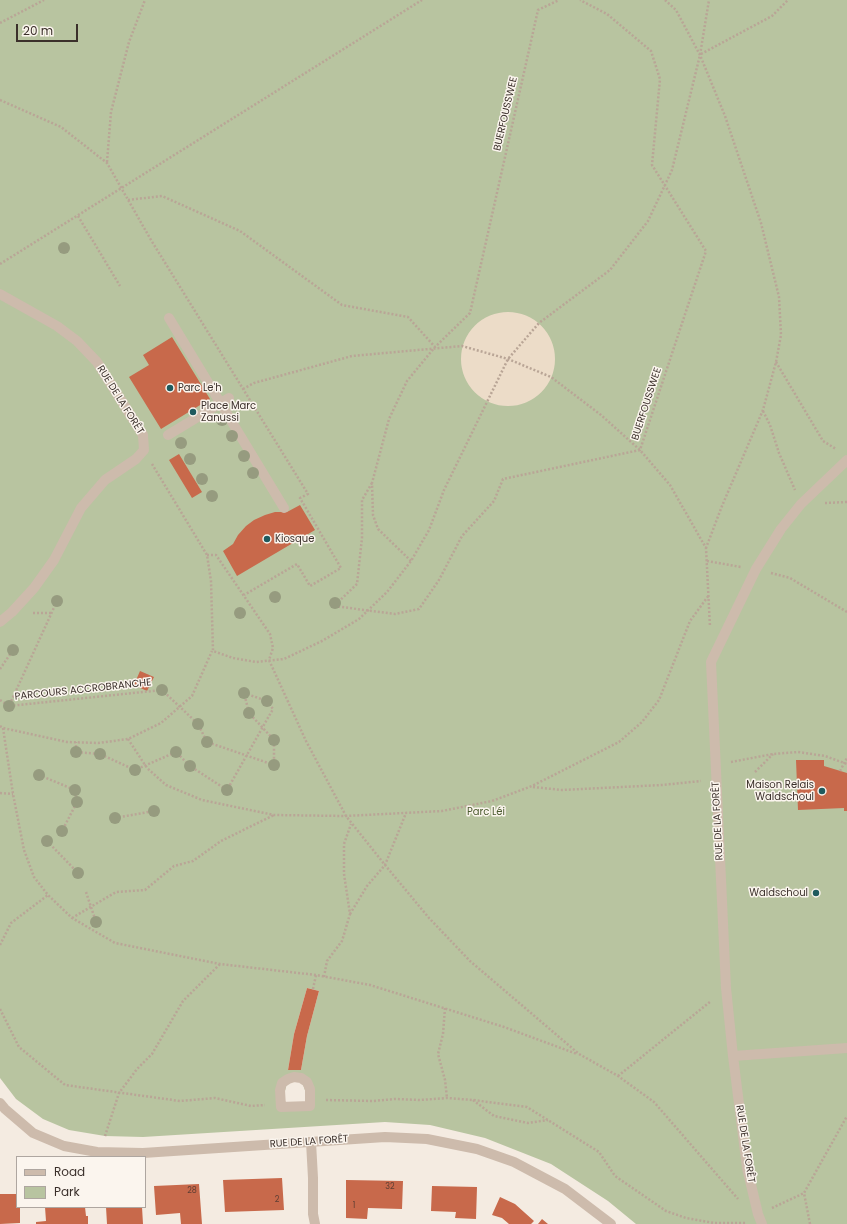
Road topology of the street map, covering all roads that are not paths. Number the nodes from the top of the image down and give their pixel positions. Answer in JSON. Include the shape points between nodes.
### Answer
{"nodes":[{"id":1,"x":0,"y":294,"type":"edge"},
{"id":2,"x":168,"y":318,"type":"dead end"},
{"id":3,"x":225,"y":400,"type":"junction"},
{"id":4,"x":168,"y":435,"type":"dead end"},
{"id":5,"x":844,"y":456,"type":"edge"},
{"id":6,"x":284,"y":508,"type":"dead end"},
{"id":7,"x":0,"y":622,"type":"edge"},
{"id":8,"x":847,"y":1048,"type":"edge"},
{"id":9,"x":733,"y":1056,"type":"junction"},
{"id":10,"x":280,"y":1102,"type":"joint"},
{"id":11,"x":2,"y":1109,"type":"edge"},
{"id":12,"x":311,"y":1142,"type":"junction"},
{"id":13,"x":760,"y":1219,"type":"edge"},
{"id":14,"x":315,"y":1224,"type":"edge"},
{"id":15,"x":611,"y":1224,"type":"edge"}],
"edges":[{"from":1,"to":7,"type":"street","name":"RUE DE LA FORÊT","via":[[57,326],[77,341],[97,362],[143,435],[144,450],[136,459],[105,480],[81,508],[54,560],[34,588]]},
{"from":2,"to":3,"type":"street"},
{"from":3,"to":4,"type":"street"},
{"from":3,"to":6,"type":"street"},
{"from":5,"to":9,"type":"street","name":"RUE DE LA FORÊT","via":[[781,529],[756,569],[711,662],[726,988]]},
{"from":8,"to":9,"type":"street"},
{"from":9,"to":13,"type":"street","name":"RUE DE LA FORÊT","via":[[747,1168]]},
{"from":10,"to":10,"type":"street","via":[[282,1083],[294,1077],[307,1082],[310,1089],[310,1106],[281,1107]]},
{"from":11,"to":12,"type":"street","name":"RUE DE LA FORÊT","via":[[33,1133],[64,1146],[97,1152],[143,1153]]},
{"from":12,"to":14,"type":"street"},
{"from":12,"to":15,"type":"street","name":"RUE DE LA FORÊT","via":[[385,1137],[427,1139],[477,1149],[514,1162],[566,1189]]}]}
